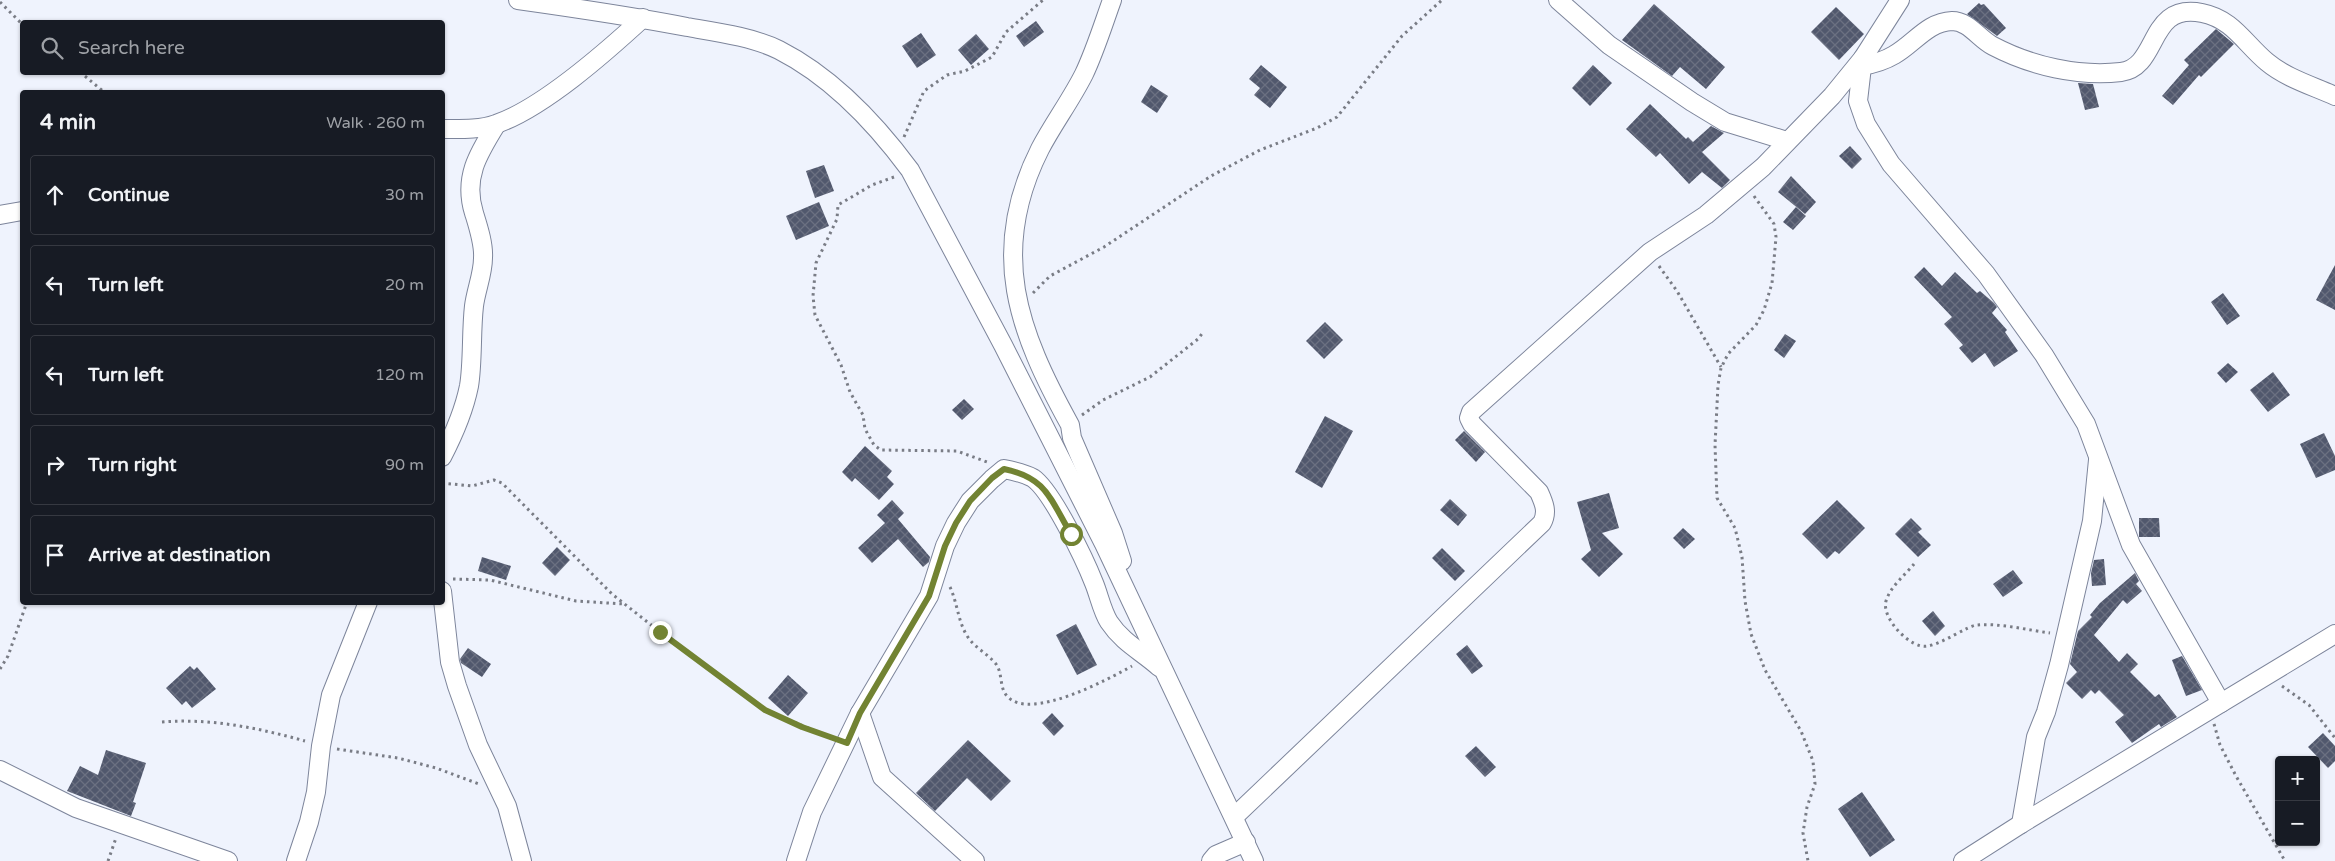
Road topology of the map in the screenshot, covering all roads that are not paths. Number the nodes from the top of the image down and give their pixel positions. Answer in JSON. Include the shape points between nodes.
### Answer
{"nodes":[{"id":1,"x":518,"y":0,"type":"edge"},
{"id":2,"x":1112,"y":0,"type":"edge"},
{"id":3,"x":1558,"y":0,"type":"edge"},
{"id":4,"x":1900,"y":0,"type":"edge"},
{"id":5,"x":643,"y":18,"type":"junction"},
{"id":6,"x":1863,"y":62,"type":"junction"},
{"id":7,"x":2335,"y":96,"type":"edge"},
{"id":8,"x":496,"y":125,"type":"junction"},
{"id":9,"x":445,"y":129,"type":"edge"},
{"id":10,"x":1787,"y":141,"type":"junction"},
{"id":11,"x":20,"y":211,"type":"edge"},
{"id":12,"x":0,"y":215,"type":"edge"},
{"id":13,"x":445,"y":450,"type":"edge"},
{"id":14,"x":2098,"y":455,"type":"junction"},
{"id":15,"x":447,"y":585,"type":"edge"},
{"id":16,"x":1131,"y":602,"type":"junction"},
{"id":17,"x":367,"y":605,"type":"edge"},
{"id":18,"x":2335,"y":634,"type":"edge"},
{"id":19,"x":1163,"y":671,"type":"junction"},
{"id":20,"x":2216,"y":707,"type":"junction"},
{"id":21,"x":860,"y":713,"type":"junction"},
{"id":22,"x":0,"y":770,"type":"edge"},
{"id":23,"x":1234,"y":817,"type":"junction"},
{"id":24,"x":2021,"y":824,"type":"junction"},
{"id":25,"x":1246,"y":842,"type":"junction"},
{"id":26,"x":228,"y":861,"type":"edge"},
{"id":27,"x":296,"y":861,"type":"edge"},
{"id":28,"x":522,"y":861,"type":"edge"},
{"id":29,"x":796,"y":861,"type":"edge"},
{"id":30,"x":975,"y":861,"type":"edge"},
{"id":31,"x":1211,"y":861,"type":"edge"},
{"id":32,"x":1254,"y":861,"type":"edge"},
{"id":33,"x":1963,"y":861,"type":"edge"}],
"edges":[{"from":1,"to":5,"type":"street"},
{"from":2,"to":16,"type":"street","via":[[1085,72],[1040,150],[1020,205],[1012,266],[1020,312],[1033,352],[1070,424],[1072,438],[1113,533],[1124,564]]},
{"from":3,"to":10,"type":"street","via":[[1609,45],[1692,102],[1725,122]]},
{"from":4,"to":6,"type":"street"},
{"from":5,"to":8,"type":"street","via":[[588,66],[541,100]]},
{"from":5,"to":16,"type":"street","via":[[728,34],[778,50],[812,70],[845,97],[896,150],[910,170],[1003,345]]},
{"from":6,"to":7,"type":"street","via":[[1882,61],[1895,55],[1927,28],[1952,21],[1963,23],[1991,46],[2035,62],[2074,72],[2125,71],[2141,61],[2158,29],[2166,21],[2188,10],[2221,19],[2267,62]]},
{"from":6,"to":10,"type":"street"},
{"from":6,"to":14,"type":"street","via":[[1858,101],[1866,124],[1891,164],[1986,274],[2044,355],[2086,424]]},
{"from":8,"to":9,"type":"street"},
{"from":8,"to":13,"type":"street","via":[[471,174],[471,204],[483,258],[471,334],[469,384],[462,412]]},
{"from":10,"to":23,"type":"street","via":[[1763,167],[1706,215],[1650,252],[1469,415],[1472,424],[1539,492],[1546,513],[1542,523]]},
{"from":11,"to":12,"type":"street"},
{"from":14,"to":20,"type":"street","via":[[2131,544]]},
{"from":14,"to":24,"type":"street","via":[[2092,521],[2046,712],[2036,737]]},
{"from":15,"to":28,"type":"street","via":[[450,662],[478,745],[507,806]]},
{"from":16,"to":19,"type":"street"},
{"from":17,"to":27,"type":"street","via":[[331,695],[316,792]]},
{"from":18,"to":20,"type":"street"},
{"from":19,"to":21,"type":"street","via":[[1127,644],[1107,619],[1071,534],[1044,489],[1023,473],[1004,469],[970,501],[945,546],[929,596]]},
{"from":19,"to":23,"type":"street"},
{"from":20,"to":24,"type":"street"},
{"from":21,"to":29,"type":"street","via":[[812,812]]},
{"from":21,"to":30,"type":"street","via":[[882,777]]},
{"from":22,"to":26,"type":"street","via":[[76,808]]},
{"from":23,"to":25,"type":"street"},
{"from":24,"to":33,"type":"street"},
{"from":25,"to":31,"type":"street","via":[[1216,855]]},
{"from":25,"to":32,"type":"street"}]}
